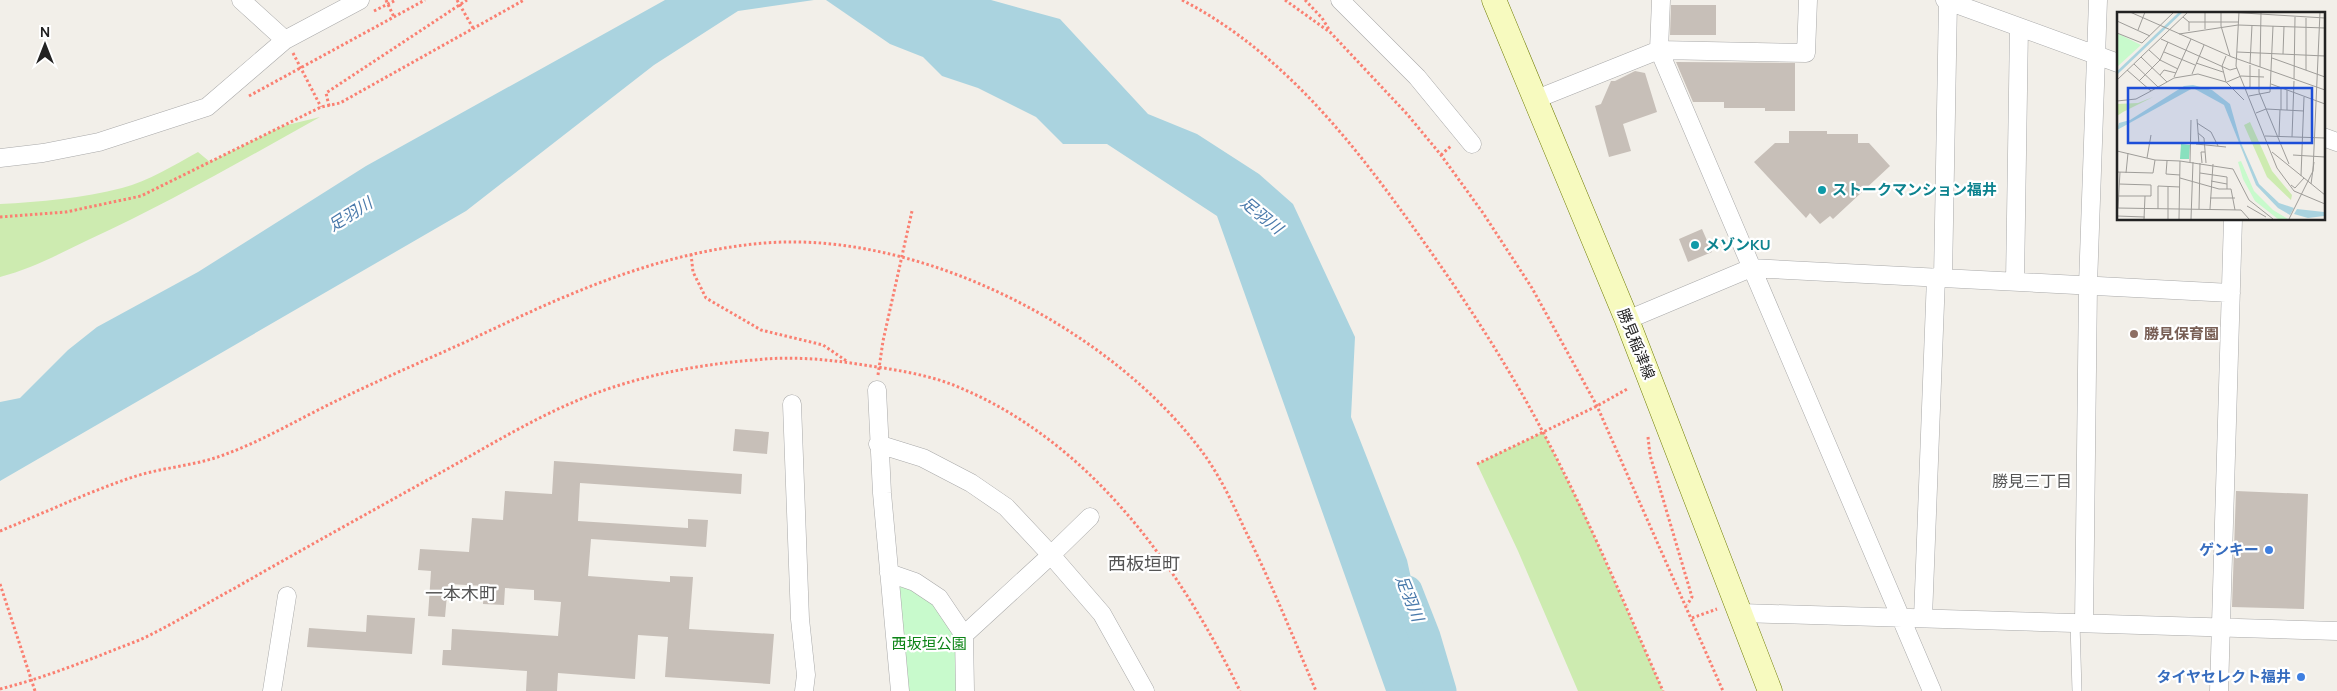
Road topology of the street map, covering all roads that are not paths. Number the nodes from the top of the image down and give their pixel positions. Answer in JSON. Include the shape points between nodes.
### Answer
{"nodes":[{"id":1,"x":241,"y":0,"type":"edge"},
{"id":2,"x":360,"y":0,"type":"edge"},
{"id":3,"x":1340,"y":0,"type":"edge"},
{"id":4,"x":1660,"y":0,"type":"edge"},
{"id":5,"x":1808,"y":0,"type":"edge"},
{"id":6,"x":2098,"y":0,"type":"edge"},
{"id":7,"x":1498,"y":1,"type":"edge"},
{"id":8,"x":1946,"y":1,"type":"edge"},
{"id":9,"x":2019,"y":27,"type":"junction"},
{"id":10,"x":285,"y":40,"type":"junction"},
{"id":11,"x":1659,"y":50,"type":"junction"},
{"id":12,"x":2095,"y":55,"type":"junction"},
{"id":13,"x":2117,"y":63,"type":"edge"},
{"id":14,"x":1534,"y":100,"type":"junction"},
{"id":15,"x":2324,"y":137,"type":"edge"},
{"id":16,"x":2337,"y":142,"type":"edge"},
{"id":17,"x":1472,"y":144,"type":"dead end"},
{"id":18,"x":0,"y":158,"type":"edge"},
{"id":19,"x":2233,"y":220,"type":"edge"},
{"id":20,"x":1751,"y":268,"type":"junction"},
{"id":21,"x":1939,"y":278,"type":"junction"},
{"id":22,"x":2015,"y":282,"type":"junction"},
{"id":23,"x":2088,"y":285,"type":"junction"},
{"id":24,"x":2231,"y":293,"type":"junction"},
{"id":25,"x":1627,"y":320,"type":"junction"},
{"id":26,"x":877,"y":390,"type":"dead end"},
{"id":27,"x":792,"y":404,"type":"dead end"},
{"id":28,"x":878,"y":444,"type":"junction"},
{"id":29,"x":1090,"y":516,"type":"dead end"},
{"id":30,"x":1051,"y":555,"type":"junction"},
{"id":31,"x":890,"y":573,"type":"junction"},
{"id":32,"x":287,"y":596,"type":"dead end"},
{"id":33,"x":1730,"y":610,"type":"junction"},
{"id":34,"x":1902,"y":618,"type":"junction"},
{"id":35,"x":1923,"y":618,"type":"junction"},
{"id":36,"x":2079,"y":623,"type":"junction"},
{"id":37,"x":2221,"y":628,"type":"junction"},
{"id":38,"x":2337,"y":631,"type":"edge"},
{"id":39,"x":964,"y":635,"type":"junction"},
{"id":40,"x":272,"y":691,"type":"edge"},
{"id":41,"x":804,"y":691,"type":"edge"},
{"id":42,"x":900,"y":691,"type":"edge"},
{"id":43,"x":965,"y":691,"type":"edge"},
{"id":44,"x":1145,"y":691,"type":"edge"},
{"id":45,"x":1770,"y":691,"type":"edge"},
{"id":46,"x":1932,"y":691,"type":"edge"},
{"id":47,"x":2077,"y":691,"type":"edge"},
{"id":48,"x":2219,"y":691,"type":"edge"}],
"edges":[{"from":1,"to":10,"type":"street"},
{"from":2,"to":10,"type":"street"},
{"from":3,"to":17,"type":"street","via":[[1417,78]]},
{"from":4,"to":11,"type":"street"},
{"from":5,"to":11,"type":"street","via":[[1806,54]]},
{"from":6,"to":12,"type":"street"},
{"from":7,"to":14,"type":"main road","name":"勝見稲津線"},
{"from":8,"to":9,"type":"street"},
{"from":8,"to":21,"type":"street"},
{"from":9,"to":12,"type":"street"},
{"from":9,"to":22,"type":"street"},
{"from":10,"to":18,"type":"street","via":[[208,107],[99,142]]},
{"from":11,"to":14,"type":"street"},
{"from":11,"to":20,"type":"street"},
{"from":12,"to":13,"type":"street"},
{"from":12,"to":23,"type":"street"},
{"from":14,"to":25,"type":"main road","name":"勝見稲津線"},
{"from":15,"to":16,"type":"street"},
{"from":19,"to":24,"type":"street"},
{"from":20,"to":21,"type":"street"},
{"from":20,"to":25,"type":"street"},
{"from":20,"to":34,"type":"street"},
{"from":21,"to":22,"type":"street"},
{"from":21,"to":35,"type":"street"},
{"from":22,"to":23,"type":"street"},
{"from":23,"to":24,"type":"street"},
{"from":23,"to":36,"type":"street"},
{"from":24,"to":37,"type":"street"},
{"from":25,"to":33,"type":"main road","name":"勝見稲津線"},
{"from":26,"to":28,"type":"street"},
{"from":27,"to":41,"type":"street","via":[[800,619],[806,675]]},
{"from":28,"to":30,"type":"street","via":[[923,458],[971,483],[1006,507]]},
{"from":28,"to":31,"type":"street"},
{"from":29,"to":30,"type":"street"},
{"from":30,"to":39,"type":"street"},
{"from":30,"to":44,"type":"street","via":[[1102,614]]},
{"from":31,"to":39,"type":"street","via":[[915,582],[939,598]]},
{"from":31,"to":42,"type":"street"},
{"from":32,"to":40,"type":"street"},
{"from":33,"to":34,"type":"street"},
{"from":33,"to":45,"type":"main road","name":"勝見稲津線"},
{"from":34,"to":35,"type":"street"},
{"from":34,"to":46,"type":"street"},
{"from":35,"to":36,"type":"street"},
{"from":36,"to":37,"type":"street"},
{"from":36,"to":47,"type":"lane"},
{"from":37,"to":38,"type":"street"},
{"from":37,"to":48,"type":"street"},
{"from":39,"to":43,"type":"street"}]}
